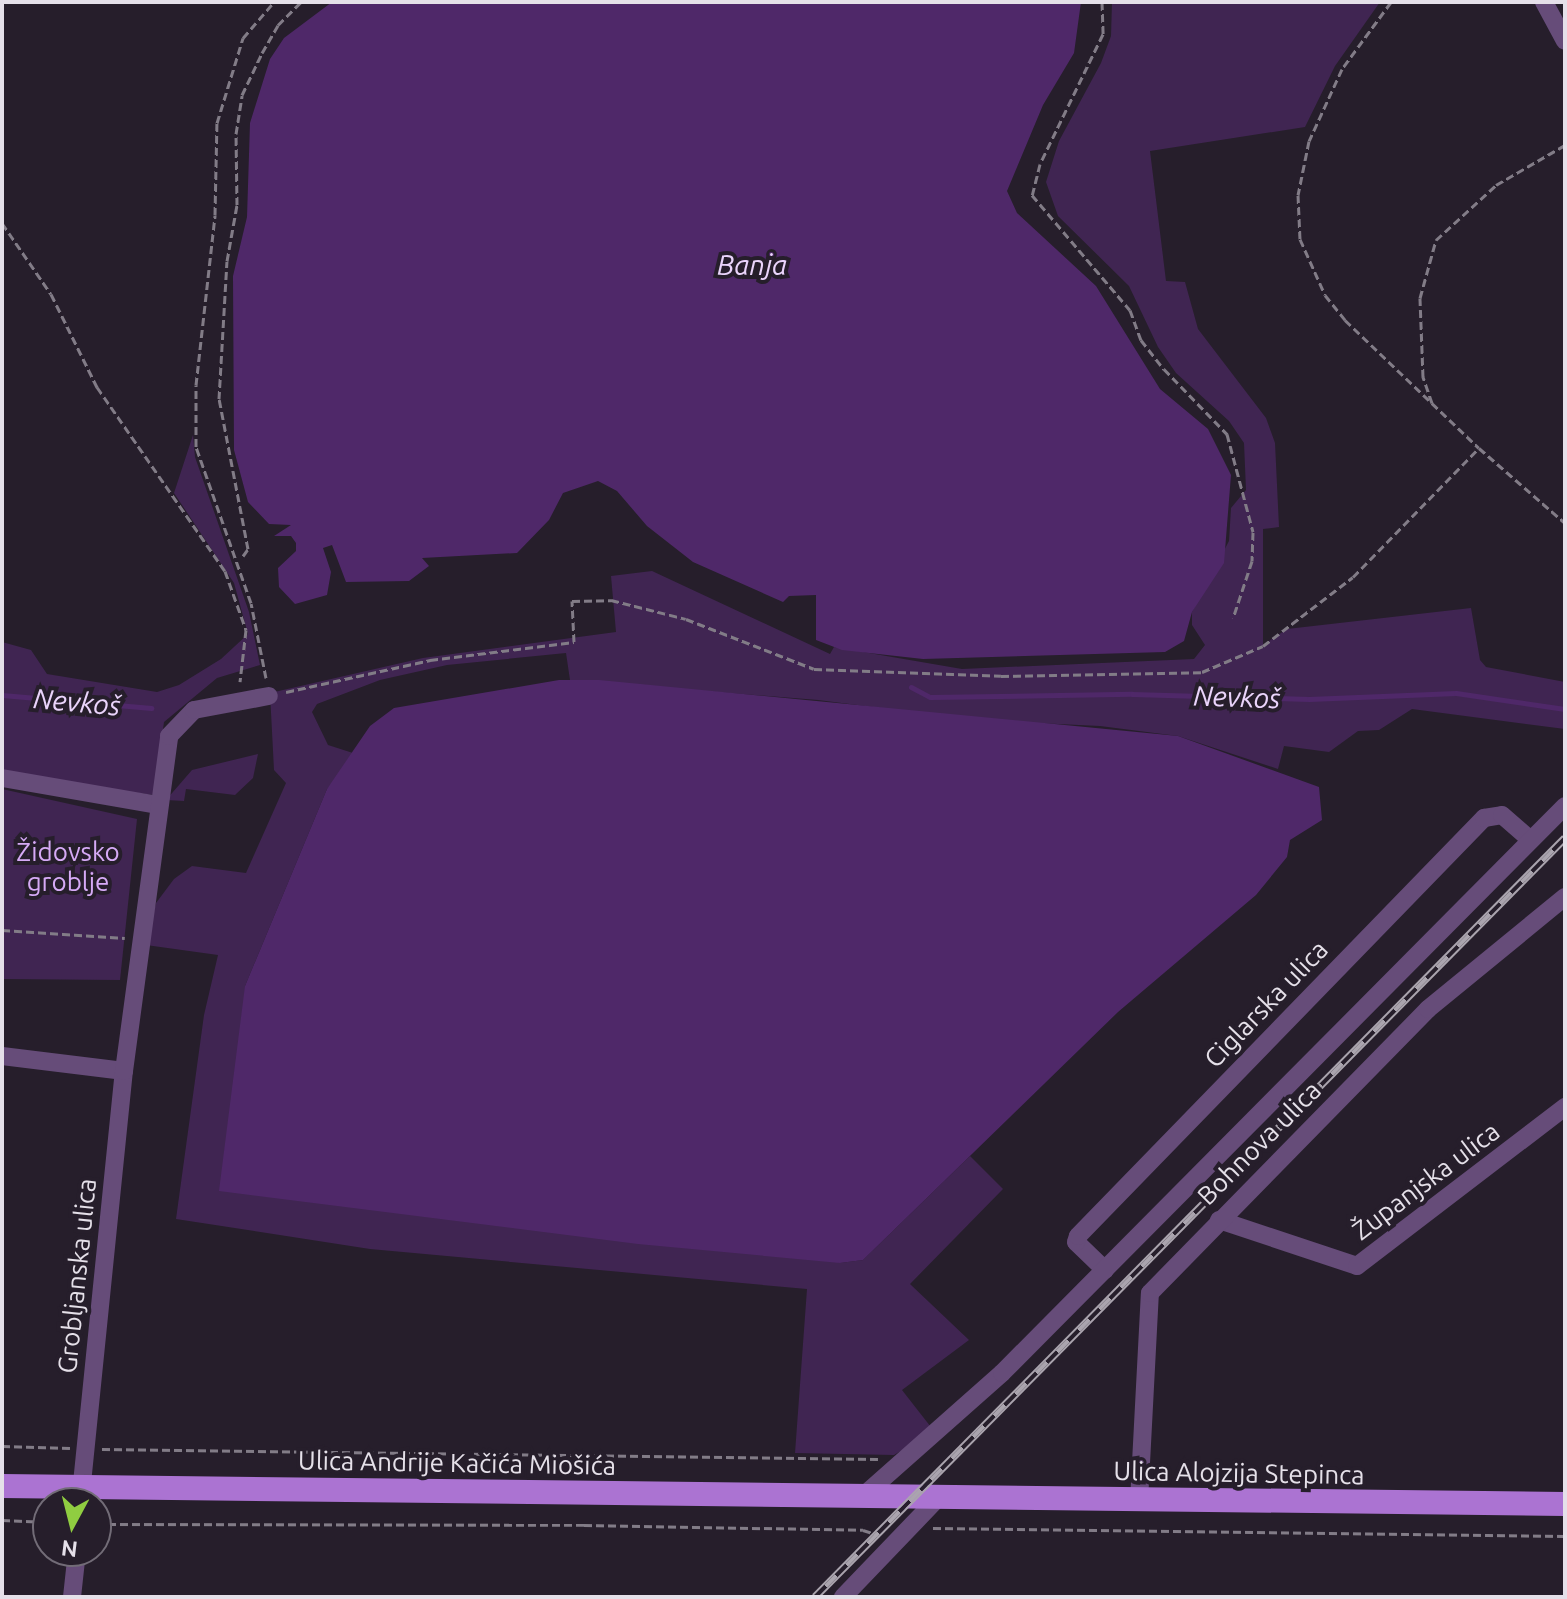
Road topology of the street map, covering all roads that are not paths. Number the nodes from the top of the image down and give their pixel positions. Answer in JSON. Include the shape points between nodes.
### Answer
{"nodes":[{"id":1,"x":1544,"y":2,"type":"edge"},
{"id":2,"x":1565,"y":41,"type":"edge"},
{"id":3,"x":269,"y":696,"type":"road end"},
{"id":4,"x":2,"y":778,"type":"edge"},
{"id":5,"x":159,"y":805,"type":"junction"},
{"id":6,"x":1565,"y":806,"type":"edge"},
{"id":7,"x":1531,"y":840,"type":"junction"},
{"id":8,"x":1565,"y":897,"type":"edge"},
{"id":9,"x":2,"y":1056,"type":"edge"},
{"id":10,"x":124,"y":1071,"type":"junction"},
{"id":11,"x":1565,"y":1107,"type":"edge"},
{"id":12,"x":1219,"y":1220,"type":"junction"},
{"id":13,"x":1105,"y":1270,"type":"junction"},
{"id":14,"x":2,"y":1486,"type":"edge"},
{"id":15,"x":82,"y":1487,"type":"edge"},
{"id":16,"x":32,"y":1489,"type":"edge"},
{"id":17,"x":112,"y":1495,"type":"edge"},
{"id":18,"x":862,"y":1497,"type":"junction"},
{"id":19,"x":912,"y":1498,"type":"joint"},
{"id":20,"x":938,"y":1498,"type":"junction"},
{"id":21,"x":1139,"y":1501,"type":"junction"},
{"id":22,"x":1565,"y":1504,"type":"edge"},
{"id":23,"x":75,"y":1567,"type":"edge"},
{"id":24,"x":72,"y":1597,"type":"edge"},
{"id":25,"x":843,"y":1597,"type":"edge"}],
"edges":[{"from":1,"to":2,"type":"street"},
{"from":3,"to":5,"type":"street","name":"Grobljanska ulica","via":[[194,710],[169,736]]},
{"from":4,"to":5,"type":"street"},
{"from":5,"to":10,"type":"street","name":"Grobljanska ulica"},
{"from":6,"to":7,"type":"street"},
{"from":7,"to":13,"type":"street"},
{"from":7,"to":13,"type":"street","name":"Ciglarska ulica","via":[[1502,815],[1484,818],[1078,1236],[1076,1242]]},
{"from":8,"to":12,"type":"street","name":"Bohnova ulica","via":[[1428,1009]]},
{"from":9,"to":10,"type":"street"},
{"from":10,"to":15,"type":"street","name":"Grobljanska ulica"},
{"from":11,"to":12,"type":"street","name":"Županjska ulica","via":[[1357,1266]]},
{"from":12,"to":21,"type":"street","name":"Bohnova ulica","via":[[1150,1293]]},
{"from":13,"to":18,"type":"street","via":[[1002,1373]]},
{"from":14,"to":16,"type":"main road","name":"Ulica Andrije Kačića Miošića"},
{"from":17,"to":18,"type":"main road","name":"Ulica Andrije Kačića Miošića"},
{"from":18,"to":19,"type":"main road","name":"Ulica Andrije Kačića Miošića"},
{"from":19,"to":20,"type":"main road","name":"Ulica Alojzija Stepinca"},
{"from":20,"to":21,"type":"main road","name":"Ulica Alojzija Stepinca"},
{"from":20,"to":25,"type":"street"},
{"from":21,"to":22,"type":"main road","name":"Ulica Alojzija Stepinca"},
{"from":23,"to":24,"type":"street"}]}
